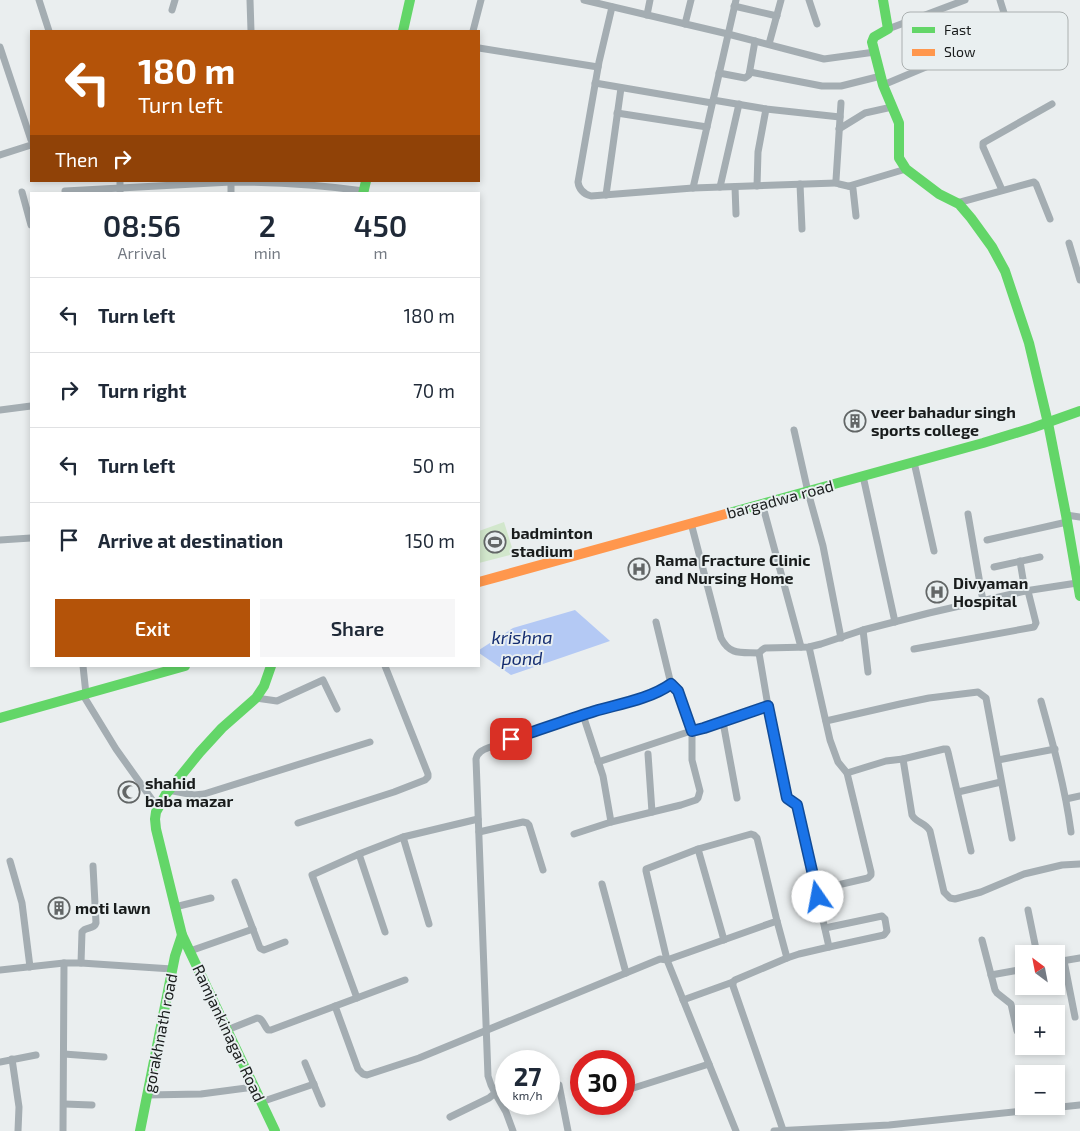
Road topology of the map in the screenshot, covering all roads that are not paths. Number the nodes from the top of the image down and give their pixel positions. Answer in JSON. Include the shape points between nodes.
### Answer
{"nodes":[{"id":1,"x":39,"y":0,"type":"edge"},
{"id":2,"x":175,"y":0,"type":"edge"},
{"id":3,"x":250,"y":0,"type":"edge"},
{"id":4,"x":410,"y":0,"type":"edge"},
{"id":5,"x":481,"y":0,"type":"edge"},
{"id":6,"x":584,"y":0,"type":"edge"},
{"id":7,"x":650,"y":0,"type":"edge"},
{"id":8,"x":691,"y":0,"type":"edge"},
{"id":9,"x":781,"y":0,"type":"edge"},
{"id":10,"x":809,"y":0,"type":"edge"},
{"id":11,"x":883,"y":0,"type":"edge"},
{"id":12,"x":965,"y":0,"type":"edge"},
{"id":13,"x":1000,"y":0,"type":"edge"},
{"id":14,"x":598,"y":2,"type":"edge"},
{"id":15,"x":735,"y":3,"type":"edge"},
{"id":16,"x":946,"y":4,"type":"edge"},
{"id":17,"x":612,"y":7,"type":"junction"},
{"id":18,"x":172,"y":10,"type":"dead end"},
{"id":19,"x":927,"y":12,"type":"edge"},
{"id":20,"x":1004,"y":12,"type":"edge"},
{"id":21,"x":647,"y":15,"type":"junction"},
{"id":22,"x":777,"y":16,"type":"junction"},
{"id":23,"x":902,"y":23,"type":"edge"},
{"id":24,"x":686,"y":24,"type":"junction"},
{"id":25,"x":817,"y":24,"type":"dead end"},
{"id":26,"x":888,"y":29,"type":"junction"},
{"id":27,"x":49,"y":30,"type":"edge"},
{"id":28,"x":251,"y":30,"type":"edge"},
{"id":29,"x":403,"y":30,"type":"edge"},
{"id":30,"x":473,"y":30,"type":"edge"},
{"id":31,"x":728,"y":34,"type":"junction"},
{"id":32,"x":755,"y":41,"type":"junction"},
{"id":33,"x":769,"y":44,"type":"junction"},
{"id":34,"x":0,"y":47,"type":"edge"},
{"id":35,"x":480,"y":48,"type":"edge"},
{"id":36,"x":875,"y":52,"type":"junction"},
{"id":37,"x":598,"y":67,"type":"junction"},
{"id":38,"x":914,"y":70,"type":"edge"},
{"id":39,"x":750,"y":72,"type":"junction"},
{"id":40,"x":719,"y":74,"type":"junction"},
{"id":41,"x":882,"y":80,"type":"junction"},
{"id":42,"x":595,"y":83,"type":"junction"},
{"id":43,"x":621,"y":88,"type":"junction"},
{"id":44,"x":713,"y":101,"type":"junction"},
{"id":45,"x":840,"y":103,"type":"dead end"},
{"id":46,"x":739,"y":104,"type":"junction"},
{"id":47,"x":1052,"y":104,"type":"dead end"},
{"id":48,"x":892,"y":106,"type":"junction"},
{"id":49,"x":766,"y":109,"type":"junction"},
{"id":50,"x":617,"y":113,"type":"junction"},
{"id":51,"x":840,"y":117,"type":"junction"},
{"id":52,"x":707,"y":127,"type":"junction"},
{"id":53,"x":839,"y":129,"type":"junction"},
{"id":54,"x":30,"y":137,"type":"edge"},
{"id":55,"x":30,"y":145,"type":"edge"},
{"id":56,"x":0,"y":155,"type":"edge"},
{"id":57,"x":906,"y":169,"type":"junction"},
{"id":58,"x":228,"y":182,"type":"edge"},
{"id":59,"x":836,"y":182,"type":"junction"},
{"id":60,"x":800,"y":184,"type":"junction"},
{"id":61,"x":757,"y":186,"type":"junction"},
{"id":62,"x":849,"y":186,"type":"junction"},
{"id":63,"x":120,"y":187,"type":"edge"},
{"id":64,"x":720,"y":187,"type":"junction"},
{"id":65,"x":734,"y":187,"type":"junction"},
{"id":66,"x":365,"y":188,"type":"edge"},
{"id":67,"x":693,"y":188,"type":"junction"},
{"id":68,"x":1002,"y":190,"type":"junction"},
{"id":69,"x":22,"y":192,"type":"dead end"},
{"id":70,"x":65,"y":192,"type":"edge"},
{"id":71,"x":606,"y":195,"type":"junction"},
{"id":72,"x":957,"y":203,"type":"junction"},
{"id":73,"x":736,"y":214,"type":"dead end"},
{"id":74,"x":856,"y":216,"type":"dead end"},
{"id":75,"x":1050,"y":219,"type":"dead end"},
{"id":76,"x":30,"y":221,"type":"edge"},
{"id":77,"x":802,"y":229,"type":"dead end"},
{"id":78,"x":1069,"y":243,"type":"dead end"},
{"id":79,"x":1080,"y":280,"type":"edge"},
{"id":80,"x":30,"y":406,"type":"edge"},
{"id":81,"x":0,"y":410,"type":"edge"},
{"id":82,"x":1080,"y":411,"type":"edge"},
{"id":83,"x":1048,"y":423,"type":"junction"},
{"id":84,"x":794,"y":430,"type":"dead end"},
{"id":85,"x":914,"y":462,"type":"junction"},
{"id":86,"x":863,"y":476,"type":"junction"},
{"id":87,"x":808,"y":492,"type":"junction"},
{"id":88,"x":762,"y":503,"type":"junction"},
{"id":89,"x":968,"y":514,"type":"dead end"},
{"id":90,"x":1080,"y":517,"type":"edge"},
{"id":91,"x":1066,"y":519,"type":"junction"},
{"id":92,"x":691,"y":523,"type":"junction"},
{"id":93,"x":30,"y":538,"type":"edge"},
{"id":94,"x":0,"y":540,"type":"edge"},
{"id":95,"x":987,"y":540,"type":"dead end"},
{"id":96,"x":934,"y":551,"type":"dead end"},
{"id":97,"x":1040,"y":557,"type":"dead end"},
{"id":98,"x":1020,"y":561,"type":"junction"},
{"id":99,"x":994,"y":567,"type":"dead end"},
{"id":100,"x":480,"y":582,"type":"edge"},
{"id":101,"x":1077,"y":583,"type":"junction"},
{"id":102,"x":1027,"y":591,"type":"junction"},
{"id":103,"x":1080,"y":596,"type":"edge"},
{"id":104,"x":983,"y":601,"type":"junction"},
{"id":105,"x":656,"y":622,"type":"dead end"},
{"id":106,"x":895,"y":622,"type":"junction"},
{"id":107,"x":863,"y":630,"type":"junction"},
{"id":108,"x":841,"y":638,"type":"junction"},
{"id":109,"x":801,"y":647,"type":"junction"},
{"id":110,"x":809,"y":647,"type":"junction"},
{"id":111,"x":914,"y":649,"type":"dead end"},
{"id":112,"x":759,"y":653,"type":"junction"},
{"id":113,"x":83,"y":667,"type":"edge"},
{"id":114,"x":181,"y":667,"type":"edge"},
{"id":115,"x":270,"y":667,"type":"edge"},
{"id":116,"x":385,"y":667,"type":"edge"},
{"id":117,"x":868,"y":672,"type":"dead end"},
{"id":118,"x":671,"y":684,"type":"junction"},
{"id":119,"x":85,"y":694,"type":"junction"},
{"id":120,"x":261,"y":698,"type":"junction"},
{"id":121,"x":1041,"y":701,"type":"dead end"},
{"id":122,"x":768,"y":706,"type":"junction"},
{"id":123,"x":337,"y":709,"type":"dead end"},
{"id":124,"x":583,"y":715,"type":"junction"},
{"id":125,"x":0,"y":718,"type":"edge"},
{"id":126,"x":826,"y":721,"type":"junction"},
{"id":127,"x":723,"y":722,"type":"junction"},
{"id":128,"x":692,"y":731,"type":"junction"},
{"id":129,"x":370,"y":742,"type":"dead end"},
{"id":130,"x":1055,"y":749,"type":"junction"},
{"id":131,"x":648,"y":754,"type":"dead end"},
{"id":132,"x":903,"y":759,"type":"junction"},
{"id":133,"x":998,"y":760,"type":"junction"},
{"id":134,"x":598,"y":762,"type":"junction"},
{"id":135,"x":847,"y":774,"type":"junction"},
{"id":136,"x":1002,"y":782,"type":"junction"},
{"id":137,"x":177,"y":791,"type":"junction"},
{"id":138,"x":958,"y":792,"type":"junction"},
{"id":139,"x":1080,"y":796,"type":"edge"},
{"id":140,"x":738,"y":798,"type":"dead end"},
{"id":141,"x":1066,"y":799,"type":"junction"},
{"id":142,"x":158,"y":808,"type":"junction"},
{"id":143,"x":652,"y":812,"type":"junction"},
{"id":144,"x":478,"y":819,"type":"junction"},
{"id":145,"x":611,"y":822,"type":"junction"},
{"id":146,"x":298,"y":823,"type":"dead end"},
{"id":147,"x":479,"y":832,"type":"junction"},
{"id":148,"x":1071,"y":832,"type":"dead end"},
{"id":149,"x":574,"y":834,"type":"dead end"},
{"id":150,"x":403,"y":837,"type":"junction"},
{"id":151,"x":1012,"y":838,"type":"dead end"},
{"id":152,"x":698,"y":849,"type":"junction"},
{"id":153,"x":971,"y":851,"type":"dead end"},
{"id":154,"x":359,"y":854,"type":"junction"},
{"id":155,"x":10,"y":861,"type":"dead end"},
{"id":156,"x":1080,"y":864,"type":"edge"},
{"id":157,"x":94,"y":866,"type":"dead end"},
{"id":158,"x":543,"y":870,"type":"dead end"},
{"id":159,"x":235,"y":882,"type":"dead end"},
{"id":160,"x":602,"y":884,"type":"dead end"},
{"id":161,"x":816,"y":890,"type":"junction"},
{"id":162,"x":211,"y":898,"type":"dead end"},
{"id":163,"x":175,"y":907,"type":"junction"},
{"id":164,"x":1028,"y":910,"type":"dead end"},
{"id":165,"x":777,"y":921,"type":"junction"},
{"id":166,"x":428,"y":924,"type":"dead end"},
{"id":167,"x":825,"y":928,"type":"junction"},
{"id":168,"x":253,"y":929,"type":"junction"},
{"id":169,"x":385,"y":932,"type":"dead end"},
{"id":170,"x":182,"y":935,"type":"junction"},
{"id":171,"x":724,"y":940,"type":"junction"},
{"id":172,"x":982,"y":940,"type":"dead end"},
{"id":173,"x":285,"y":942,"type":"dead end"},
{"id":174,"x":1035,"y":945,"type":"edge"},
{"id":175,"x":829,"y":947,"type":"junction"},
{"id":176,"x":190,"y":951,"type":"junction"},
{"id":177,"x":787,"y":958,"type":"junction"},
{"id":178,"x":1080,"y":958,"type":"edge"},
{"id":179,"x":667,"y":960,"type":"junction"},
{"id":180,"x":1065,"y":961,"type":"edge"},
{"id":181,"x":64,"y":963,"type":"junction"},
{"id":182,"x":81,"y":963,"type":"junction"},
{"id":183,"x":30,"y":967,"type":"junction"},
{"id":184,"x":172,"y":969,"type":"junction"},
{"id":185,"x":0,"y":970,"type":"edge"},
{"id":186,"x":1015,"y":971,"type":"edge"},
{"id":187,"x":626,"y":973,"type":"junction"},
{"id":188,"x":991,"y":975,"type":"junction"},
{"id":189,"x":405,"y":980,"type":"dead end"},
{"id":190,"x":1065,"y":980,"type":"edge"},
{"id":191,"x":733,"y":982,"type":"junction"},
{"id":192,"x":357,"y":998,"type":"junction"},
{"id":193,"x":683,"y":1000,"type":"junction"},
{"id":194,"x":335,"y":1006,"type":"junction"},
{"id":195,"x":1075,"y":1017,"type":"dead end"},
{"id":196,"x":1015,"y":1022,"type":"edge"},
{"id":197,"x":227,"y":1030,"type":"junction"},
{"id":198,"x":486,"y":1030,"type":"junction"},
{"id":199,"x":64,"y":1054,"type":"junction"},
{"id":200,"x":36,"y":1055,"type":"dead end"},
{"id":201,"x":104,"y":1057,"type":"dead end"},
{"id":202,"x":12,"y":1059,"type":"junction"},
{"id":203,"x":0,"y":1062,"type":"edge"},
{"id":204,"x":305,"y":1063,"type":"dead end"},
{"id":205,"x":709,"y":1064,"type":"junction"},
{"id":206,"x":314,"y":1084,"type":"junction"},
{"id":207,"x":254,"y":1087,"type":"junction"},
{"id":208,"x":635,"y":1088,"type":"edge"},
{"id":209,"x":560,"y":1090,"type":"edge"},
{"id":210,"x":495,"y":1094,"type":"joint"},
{"id":211,"x":147,"y":1095,"type":"junction"},
{"id":212,"x":261,"y":1102,"type":"junction"},
{"id":213,"x":64,"y":1104,"type":"junction"},
{"id":214,"x":322,"y":1104,"type":"dead end"},
{"id":215,"x":92,"y":1105,"type":"dead end"},
{"id":216,"x":1080,"y":1105,"type":"edge"},
{"id":217,"x":507,"y":1115,"type":"edge"},
{"id":218,"x":450,"y":1117,"type":"dead end"},
{"id":219,"x":890,"y":1128,"type":"edge"},
{"id":220,"x":783,"y":1130,"type":"edge"},
{"id":221,"x":18,"y":1131,"type":"edge"},
{"id":222,"x":63,"y":1131,"type":"edge"},
{"id":223,"x":140,"y":1131,"type":"edge"},
{"id":224,"x":275,"y":1131,"type":"edge"},
{"id":225,"x":512,"y":1131,"type":"edge"},
{"id":226,"x":568,"y":1131,"type":"edge"},
{"id":227,"x":736,"y":1131,"type":"edge"},
{"id":228,"x":774,"y":1131,"type":"edge"}],
"edges":[{"from":1,"to":27,"type":"street"},
{"from":2,"to":18,"type":"street"},
{"from":3,"to":28,"type":"street"},
{"from":4,"to":29,"type":"street"},
{"from":5,"to":30,"type":"street"},
{"from":6,"to":14,"type":"street"},
{"from":7,"to":21,"type":"street"},
{"from":8,"to":24,"type":"street"},
{"from":9,"to":22,"type":"street"},
{"from":10,"to":25,"type":"street"},
{"from":11,"to":26,"type":"street"},
{"from":12,"to":16,"type":"street"},
{"from":13,"to":20,"type":"street"},
{"from":14,"to":17,"type":"street"},
{"from":15,"to":22,"type":"street"},
{"from":15,"to":31,"type":"street"},
{"from":16,"to":19,"type":"street"},
{"from":17,"to":21,"type":"street"},
{"from":17,"to":37,"type":"street"},
{"from":21,"to":24,"type":"street"},
{"from":22,"to":33,"type":"street"},
{"from":23,"to":26,"type":"street"},
{"from":24,"to":31,"type":"street"},
{"from":26,"to":36,"type":"street","via":[[872,38]]},
{"from":31,"to":32,"type":"street"},
{"from":31,"to":40,"type":"street"},
{"from":32,"to":33,"type":"street"},
{"from":32,"to":39,"type":"street"},
{"from":33,"to":36,"type":"street","via":[[824,59]]},
{"from":34,"to":54,"type":"street"},
{"from":35,"to":37,"type":"street"},
{"from":36,"to":41,"type":"street"},
{"from":37,"to":42,"type":"street"},
{"from":38,"to":41,"type":"street"},
{"from":39,"to":40,"type":"street","via":[[745,78]]},
{"from":39,"to":41,"type":"street","via":[[822,86]]},
{"from":40,"to":44,"type":"street"},
{"from":41,"to":48,"type":"street"},
{"from":42,"to":43,"type":"street"},
{"from":42,"to":71,"type":"street","via":[[578,182],[587,195]]},
{"from":43,"to":44,"type":"street"},
{"from":43,"to":50,"type":"street"},
{"from":44,"to":46,"type":"street"},
{"from":44,"to":52,"type":"street"},
{"from":45,"to":51,"type":"street"},
{"from":46,"to":49,"type":"street"},
{"from":46,"to":64,"type":"street"},
{"from":47,"to":68,"type":"street","via":[[984,143]]},
{"from":48,"to":53,"type":"street","via":[[865,113]]},
{"from":48,"to":57,"type":"street","via":[[898,123],[899,158]]},
{"from":49,"to":51,"type":"street"},
{"from":49,"to":61,"type":"street","via":[[758,152]]},
{"from":50,"to":52,"type":"street"},
{"from":50,"to":71,"type":"street"},
{"from":51,"to":53,"type":"street"},
{"from":52,"to":67,"type":"street"},
{"from":53,"to":59,"type":"street"},
{"from":55,"to":56,"type":"street"},
{"from":57,"to":62,"type":"street"},
{"from":57,"to":72,"type":"street"},
{"from":58,"to":63,"type":"street"},
{"from":58,"to":66,"type":"street"},
{"from":59,"to":60,"type":"street"},
{"from":59,"to":62,"type":"street"},
{"from":60,"to":61,"type":"street"},
{"from":60,"to":77,"type":"street"},
{"from":61,"to":65,"type":"street"},
{"from":62,"to":74,"type":"street","via":[[853,189]]},
{"from":63,"to":70,"type":"street"},
{"from":64,"to":65,"type":"street"},
{"from":64,"to":67,"type":"street"},
{"from":65,"to":73,"type":"street"},
{"from":67,"to":71,"type":"street"},
{"from":68,"to":72,"type":"street"},
{"from":68,"to":75,"type":"street","via":[[1034,182]]},
{"from":69,"to":76,"type":"street"},
{"from":72,"to":83,"type":"street","via":[[972,218],[1005,271],[1029,343]]},
{"from":78,"to":79,"type":"street"},
{"from":80,"to":81,"type":"street"},
{"from":82,"to":83,"type":"street","name":"bargadwa road"},
{"from":83,"to":85,"type":"street","name":"bargadwa road"},
{"from":83,"to":91,"type":"street"},
{"from":84,"to":87,"type":"street"},
{"from":85,"to":86,"type":"street","name":"bargadwa road"},
{"from":85,"to":96,"type":"street"},
{"from":86,"to":87,"type":"street","name":"bargadwa road"},
{"from":86,"to":106,"type":"street"},
{"from":87,"to":88,"type":"street","name":"bargadwa road"},
{"from":87,"to":108,"type":"street","via":[[824,546]]},
{"from":88,"to":92,"type":"street","name":"bargadwa road"},
{"from":88,"to":109,"type":"street"},
{"from":89,"to":104,"type":"street"},
{"from":90,"to":91,"type":"street"},
{"from":91,"to":95,"type":"street"},
{"from":91,"to":101,"type":"street"},
{"from":92,"to":100,"type":"street","name":"bargadwa road"},
{"from":92,"to":112,"type":"street","via":[[723,643],[738,652]]},
{"from":93,"to":94,"type":"street"},
{"from":97,"to":98,"type":"street"},
{"from":98,"to":99,"type":"street"},
{"from":98,"to":102,"type":"street"},
{"from":101,"to":102,"type":"street"},
{"from":101,"to":103,"type":"street"},
{"from":102,"to":104,"type":"street"},
{"from":102,"to":111,"type":"street","via":[[1036,623],[1034,627]]},
{"from":104,"to":106,"type":"street"},
{"from":105,"to":118,"type":"street"},
{"from":106,"to":107,"type":"street"},
{"from":107,"to":108,"type":"street"},
{"from":107,"to":117,"type":"street"},
{"from":108,"to":110,"type":"street"},
{"from":109,"to":110,"type":"street"},
{"from":109,"to":112,"type":"street","via":[[764,648]]},
{"from":110,"to":126,"type":"street"},
{"from":112,"to":122,"type":"street"},
{"from":113,"to":119,"type":"street"},
{"from":114,"to":119,"type":"street"},
{"from":115,"to":120,"type":"street"},
{"from":116,"to":146,"type":"street","via":[[428,777],[394,792]]},
{"from":118,"to":124,"type":"street","via":[[644,697]]},
{"from":118,"to":128,"type":"street","via":[[678,691]]},
{"from":119,"to":125,"type":"street"},
{"from":119,"to":142,"type":"street","via":[[116,748]]},
{"from":120,"to":123,"type":"street","via":[[280,700],[323,680]]},
{"from":120,"to":137,"type":"street","via":[[222,728],[200,752]]},
{"from":121,"to":130,"type":"street"},
{"from":122,"to":127,"type":"street"},
{"from":122,"to":161,"type":"street","via":[[787,798],[797,805]]},
{"from":124,"to":134,"type":"street"},
{"from":124,"to":144,"type":"street","via":[[480,751],[476,759]]},
{"from":126,"to":133,"type":"street","via":[[929,698],[978,692],[986,698]]},
{"from":126,"to":135,"type":"street","via":[[838,762]]},
{"from":127,"to":128,"type":"street"},
{"from":127,"to":140,"type":"street"},
{"from":128,"to":134,"type":"street"},
{"from":128,"to":143,"type":"street","via":[[692,760],[700,791],[698,798]]},
{"from":129,"to":137,"type":"street","via":[[204,794]]},
{"from":130,"to":133,"type":"street"},
{"from":130,"to":141,"type":"street"},
{"from":131,"to":143,"type":"street"},
{"from":132,"to":135,"type":"street","via":[[873,764]]},
{"from":132,"to":138,"type":"street","via":[[947,749]]},
{"from":132,"to":156,"type":"street","via":[[913,818],[925,824],[930,831],[944,892],[950,898],[981,892],[1024,874]]},
{"from":133,"to":136,"type":"street"},
{"from":134,"to":145,"type":"street"},
{"from":135,"to":161,"type":"street","via":[[871,875]]},
{"from":136,"to":138,"type":"street"},
{"from":136,"to":151,"type":"street"},
{"from":137,"to":142,"type":"street"},
{"from":138,"to":153,"type":"street"},
{"from":139,"to":141,"type":"street"},
{"from":141,"to":148,"type":"street"},
{"from":142,"to":163,"type":"street","name":"Ramjankinagar Road","via":[[156,829]]},
{"from":143,"to":145,"type":"street"},
{"from":144,"to":147,"type":"street"},
{"from":144,"to":150,"type":"street"},
{"from":145,"to":149,"type":"street"},
{"from":147,"to":158,"type":"street","via":[[527,823]]},
{"from":147,"to":198,"type":"street"},
{"from":150,"to":154,"type":"street"},
{"from":150,"to":166,"type":"street"},
{"from":152,"to":165,"type":"street","via":[[754,835]]},
{"from":152,"to":171,"type":"street"},
{"from":152,"to":179,"type":"street","via":[[646,868]]},
{"from":154,"to":169,"type":"street"},
{"from":154,"to":192,"type":"street","via":[[312,875]]},
{"from":155,"to":183,"type":"street","via":[[22,903]]},
{"from":157,"to":182,"type":"street","via":[[96,923],[93,928],[82,932]]},
{"from":159,"to":168,"type":"street"},
{"from":160,"to":187,"type":"street"},
{"from":161,"to":167,"type":"street"},
{"from":162,"to":163,"type":"street"},
{"from":163,"to":170,"type":"street","name":"Ramjankinagar Road"},
{"from":164,"to":174,"type":"street"},
{"from":165,"to":171,"type":"street"},
{"from":165,"to":177,"type":"street"},
{"from":167,"to":175,"type":"street"},
{"from":167,"to":175,"type":"street","via":[[882,916],[885,919],[887,931],[884,935]]},
{"from":168,"to":173,"type":"street","via":[[262,950]]},
{"from":168,"to":176,"type":"street"},
{"from":170,"to":176,"type":"street","name":"Ramjankinagar Road"},
{"from":170,"to":184,"type":"street","name":"gorakhnath road"},
{"from":171,"to":179,"type":"street"},
{"from":172,"to":188,"type":"street"},
{"from":175,"to":177,"type":"street"},
{"from":176,"to":197,"type":"street","name":"Ramjankinagar Road"},
{"from":177,"to":191,"type":"street"},
{"from":178,"to":180,"type":"street"},
{"from":179,"to":187,"type":"street","via":[[660,959]]},
{"from":179,"to":193,"type":"street"},
{"from":181,"to":182,"type":"street"},
{"from":181,"to":183,"type":"street"},
{"from":181,"to":199,"type":"street"},
{"from":182,"to":184,"type":"street"},
{"from":183,"to":185,"type":"street"},
{"from":184,"to":211,"type":"street","name":"gorakhnath road"},
{"from":186,"to":188,"type":"street"},
{"from":187,"to":198,"type":"street"},
{"from":188,"to":196,"type":"street","via":[[997,993],[1011,1004]]},
{"from":189,"to":192,"type":"street"},
{"from":190,"to":195,"type":"street"},
{"from":191,"to":193,"type":"street"},
{"from":191,"to":220,"type":"street"},
{"from":192,"to":194,"type":"street"},
{"from":193,"to":205,"type":"street"},
{"from":194,"to":197,"type":"street","via":[[271,1030],[256,1018]]},
{"from":194,"to":198,"type":"street","via":[[358,1069],[366,1075],[419,1058]]},
{"from":197,"to":207,"type":"street","name":"Ramjankinagar Road"},
{"from":198,"to":210,"type":"street","via":[[488,1076]]},
{"from":199,"to":201,"type":"street"},
{"from":199,"to":213,"type":"street"},
{"from":200,"to":202,"type":"street"},
{"from":202,"to":203,"type":"street"},
{"from":202,"to":221,"type":"street","via":[[19,1102]]},
{"from":204,"to":206,"type":"street"},
{"from":205,"to":208,"type":"street"},
{"from":205,"to":227,"type":"street"},
{"from":206,"to":212,"type":"street"},
{"from":206,"to":214,"type":"street"},
{"from":207,"to":211,"type":"street","via":[[202,1094]]},
{"from":207,"to":212,"type":"street","name":"Ramjankinagar Road"},
{"from":209,"to":226,"type":"street"},
{"from":210,"to":218,"type":"street"},
{"from":211,"to":223,"type":"street","name":"gorakhnath road"},
{"from":212,"to":224,"type":"street","name":"Ramjankinagar Road"},
{"from":213,"to":215,"type":"street"},
{"from":213,"to":222,"type":"street"},
{"from":216,"to":219,"type":"street"},
{"from":217,"to":225,"type":"street"},
{"from":219,"to":220,"type":"street"},
{"from":220,"to":228,"type":"street"}]}
